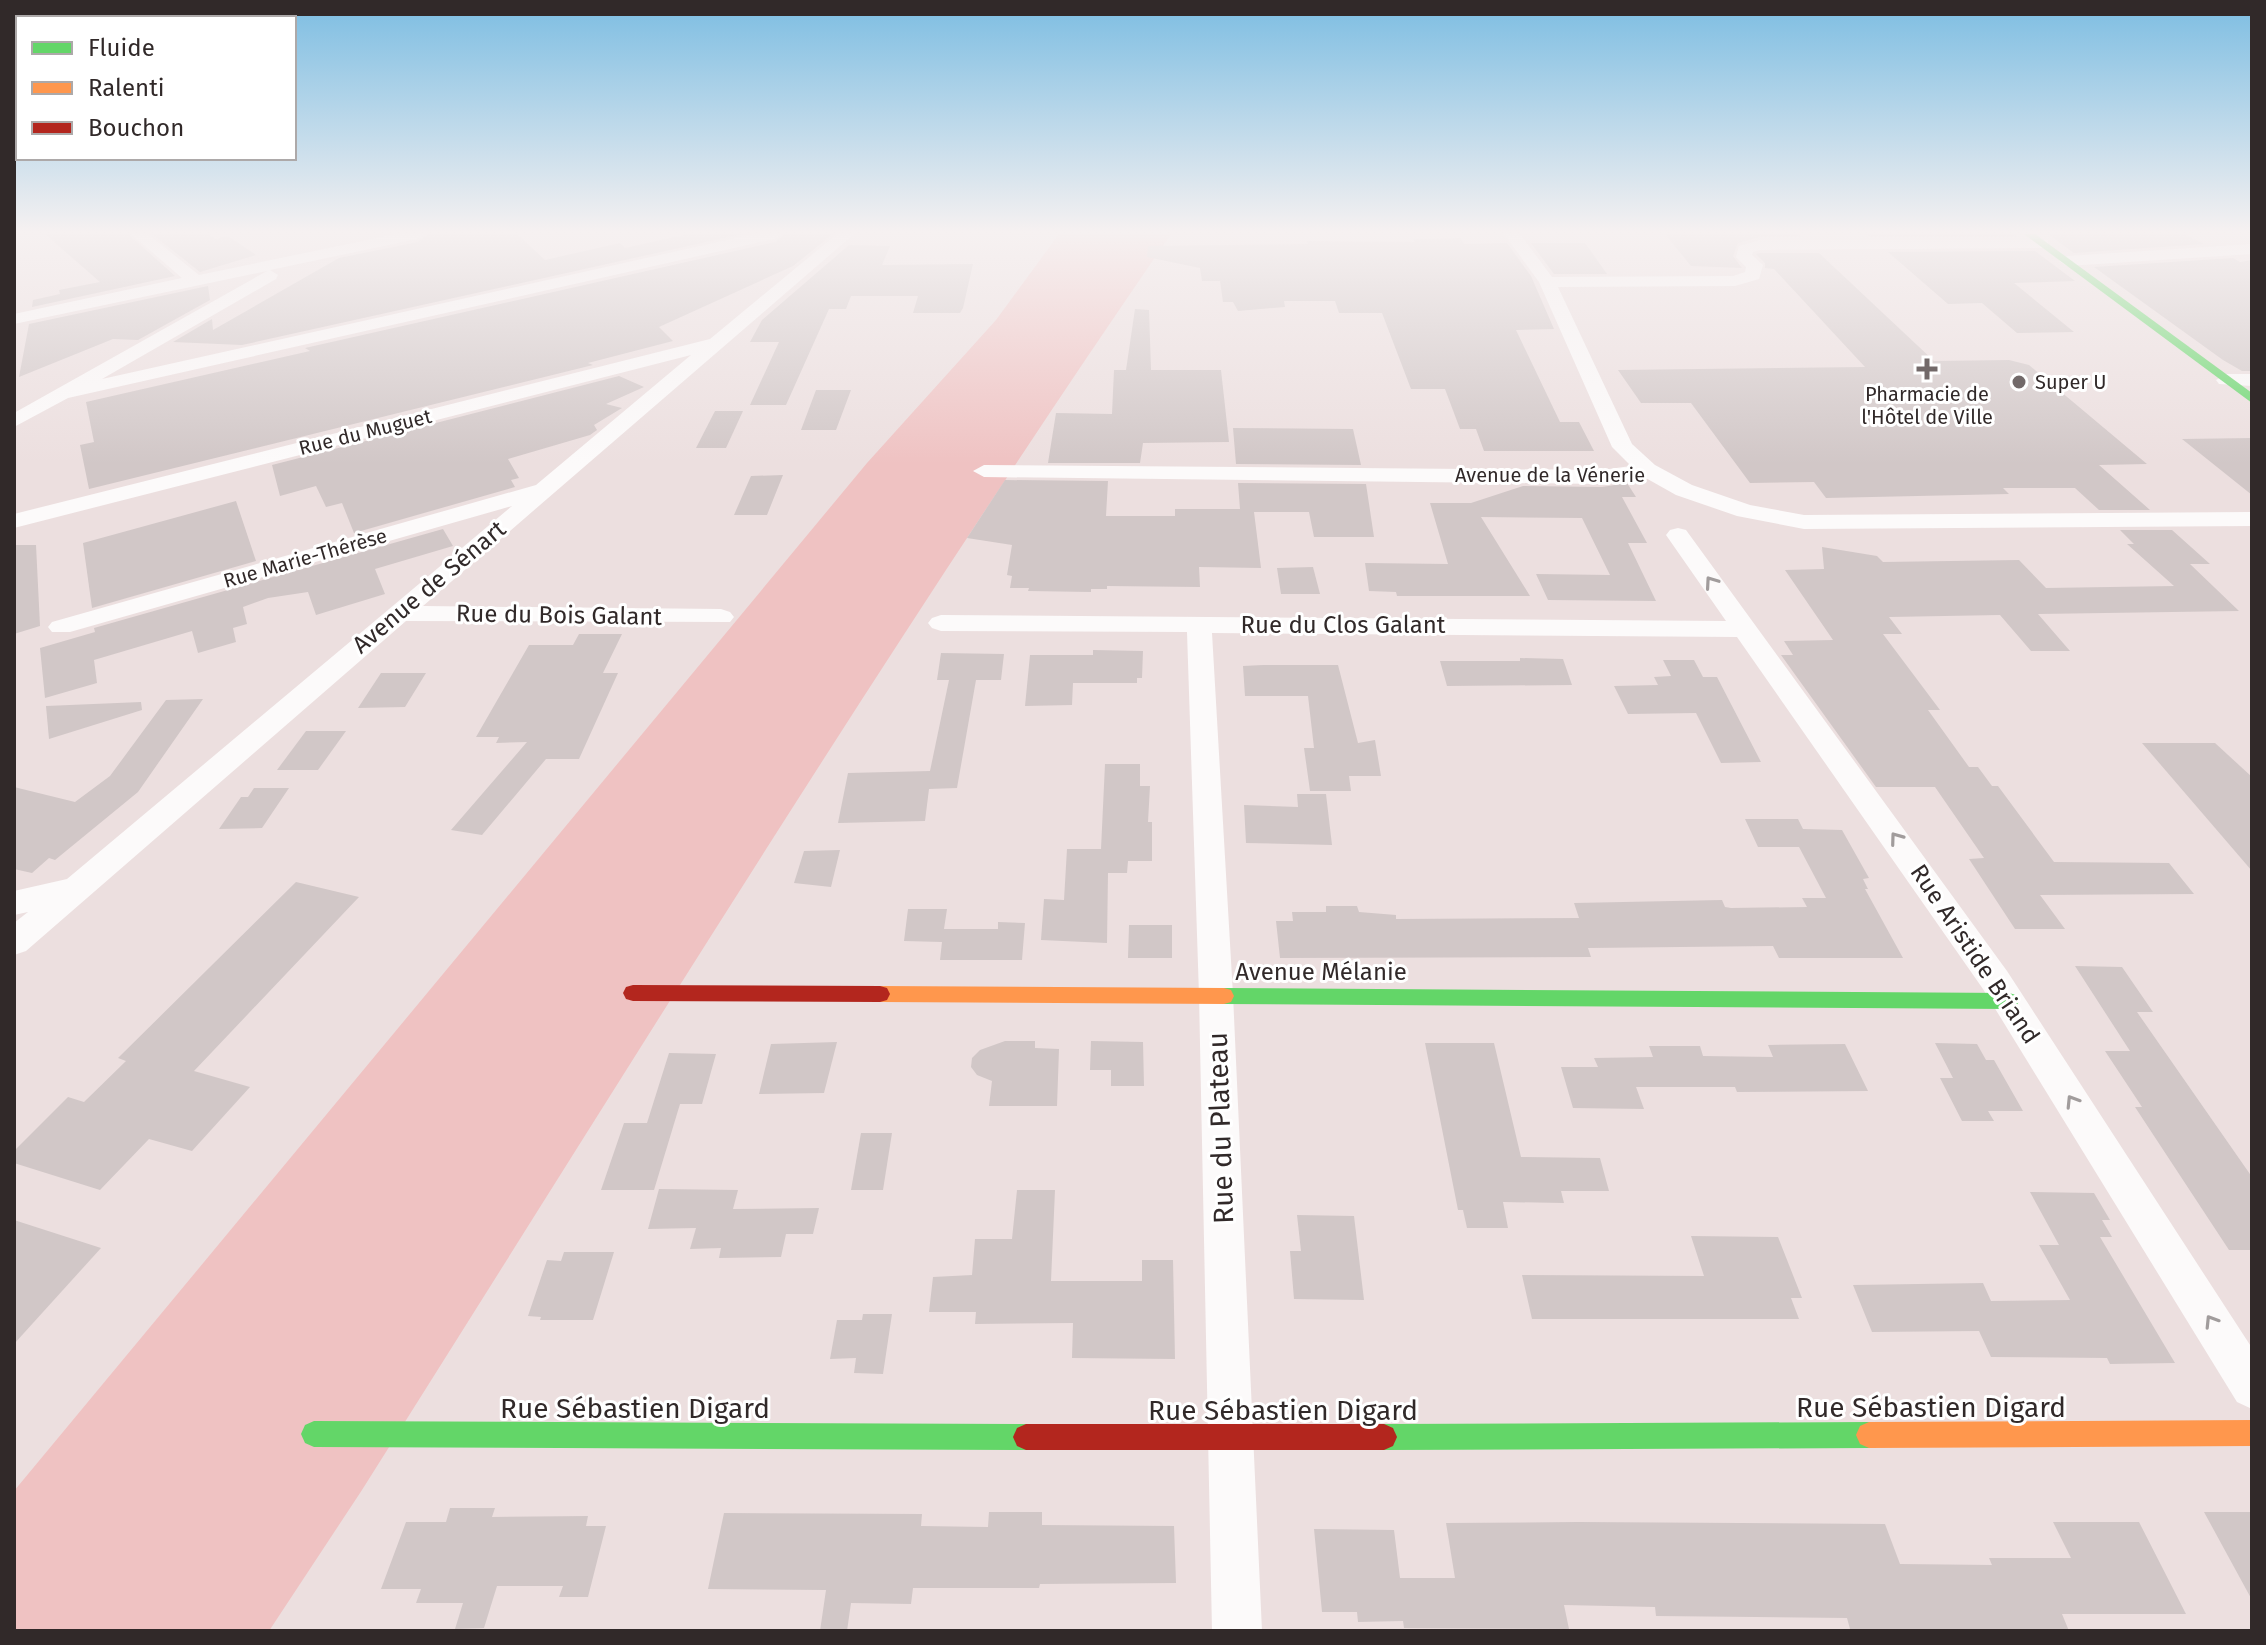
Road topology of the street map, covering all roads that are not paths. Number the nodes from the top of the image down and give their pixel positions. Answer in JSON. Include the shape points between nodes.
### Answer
{"nodes":[{"id":1,"x":55,"y":311,"type":"edge"},
{"id":2,"x":207,"y":311,"type":"edge"},
{"id":3,"x":432,"y":311,"type":"edge"},
{"id":4,"x":755,"y":311,"type":"edge"},
{"id":5,"x":1560,"y":311,"type":"edge"},
{"id":6,"x":2133,"y":311,"type":"edge"},
{"id":7,"x":14,"y":319,"type":"edge"},
{"id":8,"x":716,"y":344,"type":"junction"},
{"id":9,"x":2226,"y":380,"type":"junction"},
{"id":10,"x":2252,"y":380,"type":"edge"},
{"id":11,"x":61,"y":394,"type":"junction"},
{"id":12,"x":2252,"y":399,"type":"edge"},
{"id":13,"x":14,"y":421,"type":"edge"},
{"id":14,"x":1647,"y":470,"type":"junction"},
{"id":15,"x":984,"y":471,"type":"dead end"},
{"id":16,"x":549,"y":488,"type":"junction"},
{"id":17,"x":2252,"y":519,"type":"edge"},
{"id":18,"x":14,"y":521,"type":"edge"},
{"id":19,"x":1678,"y":535,"type":"dead end"},
{"id":20,"x":397,"y":613,"type":"junction"},
{"id":21,"x":721,"y":617,"type":"dead end"},
{"id":22,"x":941,"y":623,"type":"dead end"},
{"id":23,"x":1199,"y":624,"type":"junction"},
{"id":24,"x":61,"y":627,"type":"dead end"},
{"id":25,"x":1744,"y":629,"type":"junction"},
{"id":26,"x":78,"y":887,"type":"junction"},
{"id":27,"x":14,"y":903,"type":"edge"},
{"id":28,"x":14,"y":942,"type":"edge"},
{"id":29,"x":633,"y":993,"type":"dead end"},
{"id":30,"x":1216,"y":995,"type":"junction"},
{"id":31,"x":2009,"y":1001,"type":"junction"},
{"id":32,"x":2252,"y":1387,"type":"edge"},
{"id":33,"x":2252,"y":1433,"type":"edge"},
{"id":34,"x":314,"y":1434,"type":"dead end"},
{"id":35,"x":1229,"y":1438,"type":"junction"},
{"id":36,"x":1237,"y":1631,"type":"edge"}],
"edges":[{"from":1,"to":7,"type":"street"},
{"from":2,"to":11,"type":"street"},
{"from":3,"to":11,"type":"street"},
{"from":4,"to":8,"type":"street","name":"Avenue de Sénart"},
{"from":5,"to":14,"type":"street","via":[[1623,447]]},
{"from":6,"to":9,"type":"street"},
{"from":8,"to":16,"type":"street","name":"Avenue de Sénart"},
{"from":8,"to":18,"type":"street","name":"Rue du Muguet"},
{"from":9,"to":10,"type":"street"},
{"from":9,"to":12,"type":"street"},
{"from":11,"to":13,"type":"street"},
{"from":14,"to":15,"type":"street","name":"Avenue de la Vénerie","via":[[1602,477]]},
{"from":14,"to":17,"type":"street","name":"Avenue de la Vénerie","via":[[1684,490],[1745,511],[1804,522]]},
{"from":16,"to":20,"type":"street","name":"Avenue de Sénart"},
{"from":16,"to":24,"type":"street","name":"Rue Marie-Thérèse"},
{"from":25,"to":19,"type":"street","name":"Rue Aristide Briand","one_way":true},
{"from":20,"to":21,"type":"street","name":"Rue du Bois Galant"},
{"from":20,"to":26,"type":"street","name":"Avenue de Sénart"},
{"from":22,"to":23,"type":"street","name":"Rue du Clos Galant"},
{"from":23,"to":25,"type":"street","name":"Rue du Clos Galant"},
{"from":23,"to":30,"type":"street","name":"Rue du Plateau"},
{"from":31,"to":25,"type":"street","name":"Rue Aristide Briand","one_way":true},
{"from":26,"to":27,"type":"street"},
{"from":26,"to":28,"type":"street","name":"Avenue de Sénart"},
{"from":29,"to":30,"type":"street","name":"Avenue Mélanie"},
{"from":30,"to":31,"type":"street","name":"Avenue Mélanie"},
{"from":30,"to":35,"type":"street","name":"Rue du Plateau"},
{"from":32,"to":31,"type":"street","name":"Rue Aristide Briand","one_way":true},
{"from":33,"to":35,"type":"street","name":"Rue Sébastien Digard"},
{"from":34,"to":35,"type":"street","name":"Rue Sébastien Digard"},
{"from":35,"to":36,"type":"street","name":"Rue du Plateau"}]}
